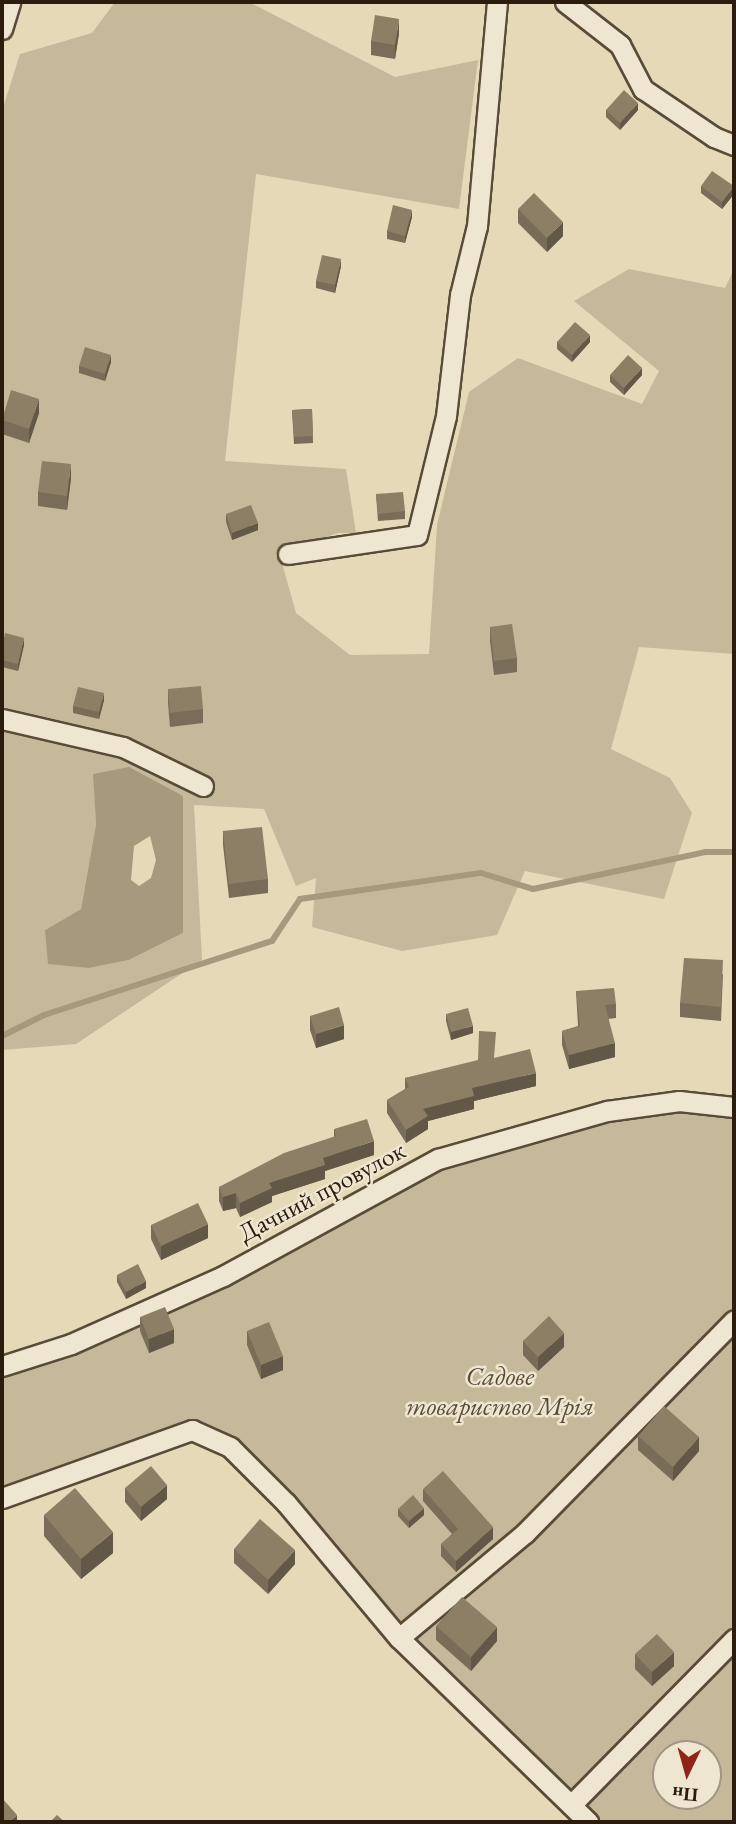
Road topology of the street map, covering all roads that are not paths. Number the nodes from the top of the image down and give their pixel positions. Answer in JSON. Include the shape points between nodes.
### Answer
{"nodes":[{"id":1,"x":10,"y":2,"type":"edge"},
{"id":2,"x":497,"y":2,"type":"edge"},
{"id":3,"x":565,"y":2,"type":"edge"},
{"id":4,"x":2,"y":29,"type":"edge"},
{"id":5,"x":734,"y":145,"type":"edge"},
{"id":6,"x":288,"y":554,"type":"dead end"},
{"id":7,"x":2,"y":719,"type":"edge"},
{"id":8,"x":203,"y":786,"type":"dead end"},
{"id":9,"x":734,"y":1107,"type":"edge"},
{"id":10,"x":734,"y":1320,"type":"edge"},
{"id":11,"x":2,"y":1366,"type":"edge"},
{"id":12,"x":2,"y":1498,"type":"edge"},
{"id":13,"x":399,"y":1638,"type":"junction"},
{"id":14,"x":734,"y":1639,"type":"edge"},
{"id":15,"x":571,"y":1805,"type":"junction"},
{"id":16,"x":588,"y":1822,"type":"edge"}],
"edges":[{"from":1,"to":4,"type":"street"},
{"from":2,"to":6,"type":"street","via":[[477,226],[460,295],[446,416],[417,535]]},
{"from":3,"to":5,"type":"street","via":[[620,45],[643,89],[714,137]]},
{"from":7,"to":8,"type":"street","via":[[123,747]]},
{"from":9,"to":11,"type":"street","name":"Дачний провулок","via":[[679,1101],[607,1111],[438,1159],[223,1276],[71,1344]]},
{"from":10,"to":13,"type":"street","via":[[525,1533]]},
{"from":12,"to":13,"type":"street","via":[[192,1430],[230,1447],[286,1503]]},
{"from":13,"to":15,"type":"street"},
{"from":14,"to":15,"type":"street"},
{"from":15,"to":16,"type":"street"}]}
